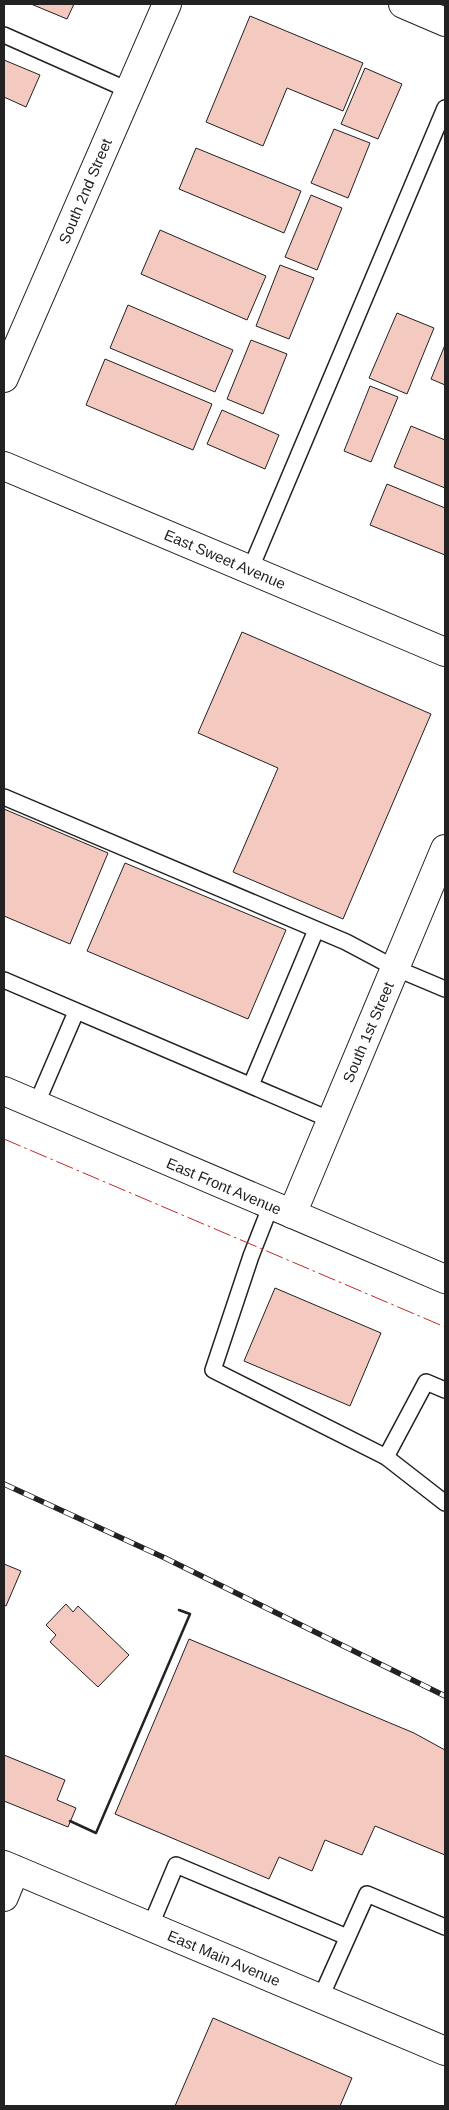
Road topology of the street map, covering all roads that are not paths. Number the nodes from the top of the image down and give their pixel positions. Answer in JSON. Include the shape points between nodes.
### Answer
{"nodes":[{"id":1,"x":167,"y":4,"type":"edge"},
{"id":2,"x":403,"y":4,"type":"edge"},
{"id":3,"x":445,"y":22,"type":"edge"},
{"id":4,"x":4,"y":35,"type":"edge"},
{"id":5,"x":128,"y":90,"type":"junction"},
{"id":6,"x":445,"y":108,"type":"edge"},
{"id":7,"x":4,"y":378,"type":"edge"},
{"id":8,"x":4,"y":466,"type":"edge"},
{"id":9,"x":250,"y":570,"type":"junction"},
{"id":10,"x":445,"y":652,"type":"edge"},
{"id":11,"x":4,"y":797,"type":"edge"},
{"id":12,"x":445,"y":850,"type":"edge"},
{"id":13,"x":316,"y":930,"type":"junction"},
{"id":14,"x":395,"y":968,"type":"junction"},
{"id":15,"x":4,"y":980,"type":"edge"},
{"id":16,"x":445,"y":989,"type":"edge"},
{"id":17,"x":76,"y":1012,"type":"junction"},
{"id":18,"x":251,"y":1085,"type":"junction"},
{"id":19,"x":4,"y":1091,"type":"edge"},
{"id":20,"x":36,"y":1105,"type":"junction"},
{"id":21,"x":332,"y":1120,"type":"junction"},
{"id":22,"x":281,"y":1210,"type":"junction"},
{"id":23,"x":445,"y":1279,"type":"edge"},
{"id":24,"x":445,"y":1390,"type":"edge"},
{"id":25,"x":386,"y":1457,"type":"junction"},
{"id":26,"x":445,"y":1503,"type":"edge"},
{"id":27,"x":9,"y":1867,"type":"edge"},
{"id":28,"x":4,"y":1897,"type":"edge"},
{"id":29,"x":150,"y":1927,"type":"junction"},
{"id":30,"x":445,"y":1927,"type":"edge"},
{"id":31,"x":347,"y":1937,"type":"junction"},
{"id":32,"x":320,"y":1998,"type":"junction"},
{"id":33,"x":445,"y":2051,"type":"edge"}],
"edges":[{"from":1,"to":5,"type":"street","name":"South 2nd Street"},
{"from":2,"to":3,"type":"street"},
{"from":4,"to":5,"type":"lane"},
{"from":5,"to":7,"type":"street","name":"South 2nd Street"},
{"from":6,"to":9,"type":"lane"},
{"from":8,"to":9,"type":"street","name":"East Sweet Avenue"},
{"from":9,"to":10,"type":"street","name":"East Sweet Avenue"},
{"from":11,"to":13,"type":"lane"},
{"from":12,"to":14,"type":"street","name":"South 1st Street"},
{"from":13,"to":14,"type":"lane"},
{"from":13,"to":18,"type":"lane"},
{"from":14,"to":16,"type":"lane"},
{"from":14,"to":21,"type":"street","name":"South 1st Street"},
{"from":15,"to":17,"type":"lane"},
{"from":17,"to":18,"type":"lane"},
{"from":17,"to":20,"type":"lane"},
{"from":18,"to":21,"type":"lane"},
{"from":19,"to":20,"type":"street","name":"East Front Avenue"},
{"from":20,"to":22,"type":"street","name":"East Front Avenue"},
{"from":21,"to":22,"type":"street","name":"South 1st Street"},
{"from":22,"to":23,"type":"street","name":"East Front Avenue"},
{"from":22,"to":25,"type":"lane","via":[[251,1256],[213,1370]]},
{"from":24,"to":25,"type":"lane","via":[[426,1382]]},
{"from":25,"to":26,"type":"lane"},
{"from":27,"to":28,"type":"street"},
{"from":27,"to":29,"type":"street","name":"East Main Avenue"},
{"from":29,"to":31,"type":"lane","via":[[176,1865]]},
{"from":29,"to":32,"type":"street","name":"East Main Avenue"},
{"from":30,"to":31,"type":"lane","via":[[367,1894]]},
{"from":31,"to":32,"type":"lane"},
{"from":32,"to":33,"type":"street","name":"East Main Avenue"}]}
